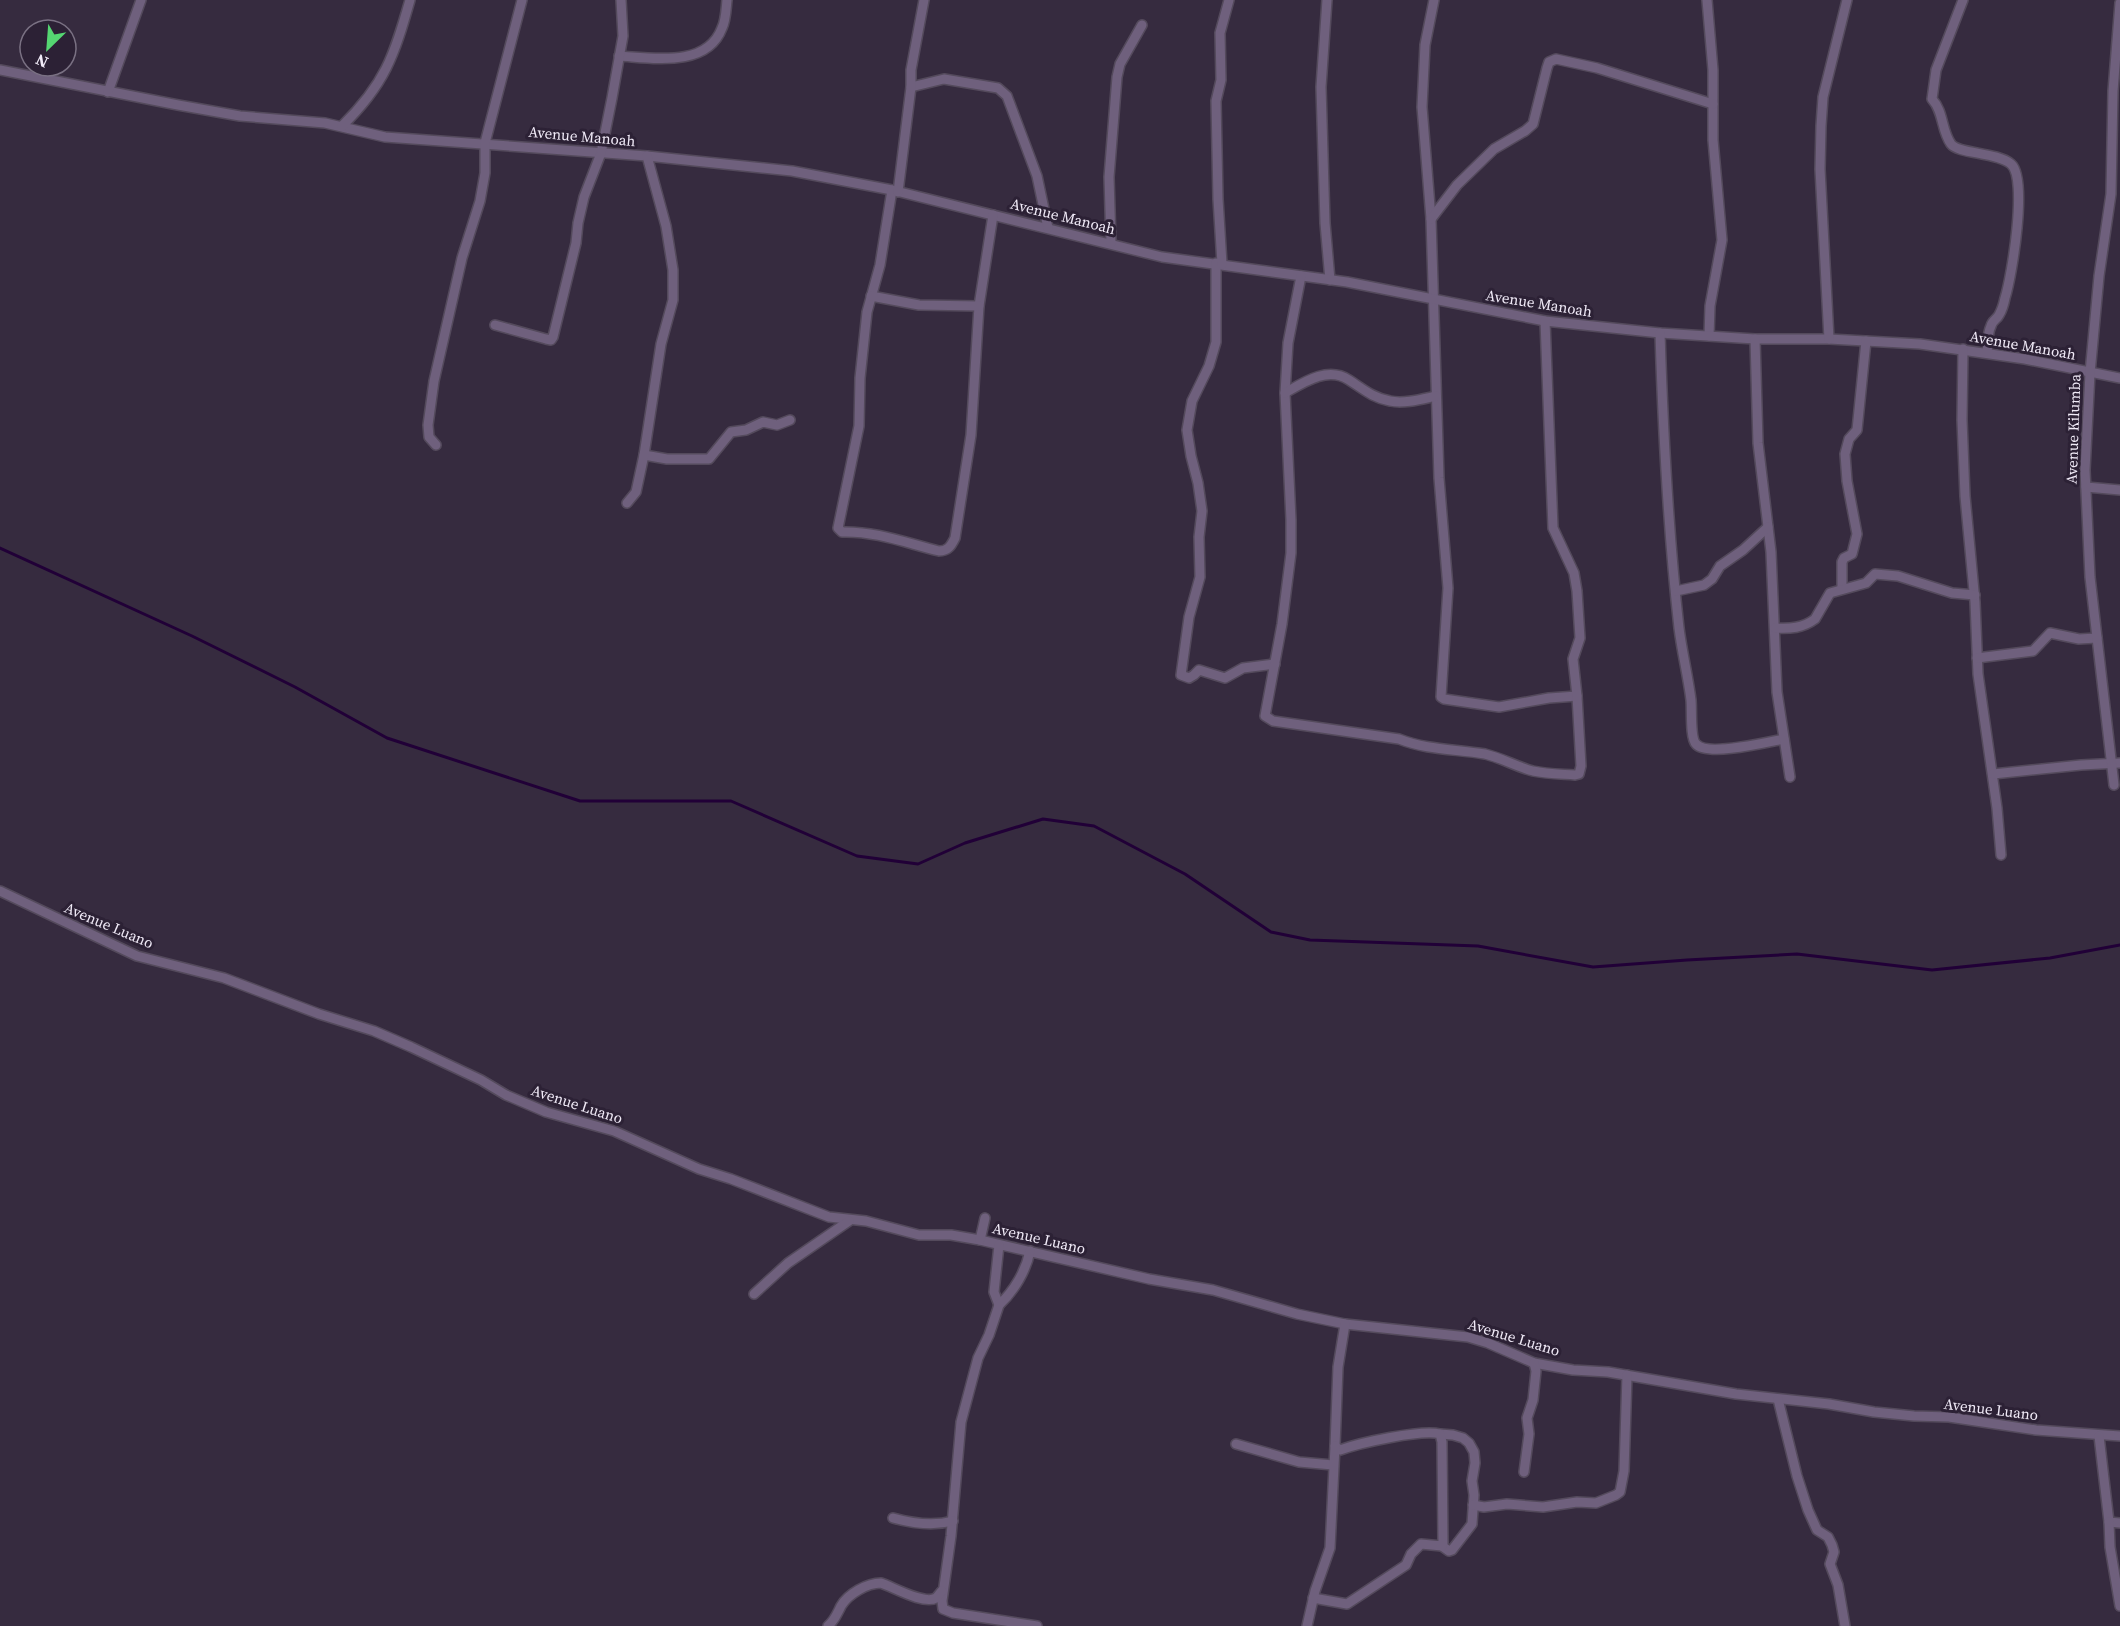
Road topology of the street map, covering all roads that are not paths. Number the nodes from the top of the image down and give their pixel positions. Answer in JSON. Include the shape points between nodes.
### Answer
{"nodes":[{"id":1,"x":141,"y":0,"type":"edge"},
{"id":2,"x":410,"y":0,"type":"edge"},
{"id":3,"x":522,"y":0,"type":"edge"},
{"id":4,"x":621,"y":0,"type":"edge"},
{"id":5,"x":727,"y":0,"type":"edge"},
{"id":6,"x":924,"y":0,"type":"edge"},
{"id":7,"x":1229,"y":0,"type":"edge"},
{"id":8,"x":1327,"y":0,"type":"edge"},
{"id":9,"x":1434,"y":0,"type":"edge"},
{"id":10,"x":1707,"y":0,"type":"edge"},
{"id":11,"x":1847,"y":0,"type":"edge"},
{"id":12,"x":1963,"y":0,"type":"edge"},
{"id":13,"x":2120,"y":3,"type":"edge"},
{"id":14,"x":1142,"y":25,"type":"dead end"},
{"id":15,"x":619,"y":56,"type":"junction"},
{"id":16,"x":0,"y":70,"type":"edge"},
{"id":17,"x":910,"y":87,"type":"junction"},
{"id":18,"x":108,"y":92,"type":"junction"},
{"id":19,"x":1713,"y":104,"type":"junction"},
{"id":20,"x":342,"y":126,"type":"junction"},
{"id":21,"x":485,"y":143,"type":"junction"},
{"id":22,"x":601,"y":153,"type":"junction"},
{"id":23,"x":647,"y":156,"type":"junction"},
{"id":24,"x":895,"y":191,"type":"junction"},
{"id":25,"x":993,"y":215,"type":"junction"},
{"id":26,"x":1431,"y":219,"type":"junction"},
{"id":27,"x":1048,"y":228,"type":"junction"},
{"id":28,"x":1111,"y":243,"type":"junction"},
{"id":29,"x":1219,"y":263,"type":"junction"},
{"id":30,"x":1301,"y":276,"type":"junction"},
{"id":31,"x":1330,"y":279,"type":"junction"},
{"id":32,"x":871,"y":296,"type":"junction"},
{"id":33,"x":1432,"y":298,"type":"junction"},
{"id":34,"x":979,"y":306,"type":"junction"},
{"id":35,"x":1545,"y":321,"type":"junction"},
{"id":36,"x":495,"y":325,"type":"dead end"},
{"id":37,"x":1660,"y":333,"type":"junction"},
{"id":38,"x":1709,"y":336,"type":"junction"},
{"id":39,"x":1755,"y":339,"type":"junction"},
{"id":40,"x":1829,"y":339,"type":"junction"},
{"id":41,"x":1866,"y":341,"type":"junction"},
{"id":42,"x":1963,"y":349,"type":"junction"},
{"id":43,"x":1987,"y":353,"type":"junction"},
{"id":44,"x":2090,"y":373,"type":"junction"},
{"id":45,"x":2120,"y":378,"type":"edge"},
{"id":46,"x":1285,"y":393,"type":"junction"},
{"id":47,"x":1436,"y":396,"type":"junction"},
{"id":48,"x":790,"y":420,"type":"dead end"},
{"id":49,"x":436,"y":445,"type":"dead end"},
{"id":50,"x":644,"y":455,"type":"junction"},
{"id":51,"x":2086,"y":487,"type":"junction"},
{"id":52,"x":2120,"y":490,"type":"edge"},
{"id":53,"x":627,"y":503,"type":"dead end"},
{"id":54,"x":1768,"y":528,"type":"junction"},
{"id":55,"x":1842,"y":589,"type":"junction"},
{"id":56,"x":1676,"y":591,"type":"junction"},
{"id":57,"x":1975,"y":595,"type":"junction"},
{"id":58,"x":1776,"y":628,"type":"junction"},
{"id":59,"x":2097,"y":638,"type":"junction"},
{"id":60,"x":1977,"y":658,"type":"junction"},
{"id":61,"x":1275,"y":664,"type":"junction"},
{"id":62,"x":1577,"y":696,"type":"junction"},
{"id":63,"x":1784,"y":739,"type":"junction"},
{"id":64,"x":2116,"y":764,"type":"edge"},
{"id":65,"x":1993,"y":774,"type":"junction"},
{"id":66,"x":1790,"y":777,"type":"dead end"},
{"id":67,"x":2114,"y":785,"type":"dead end"},
{"id":68,"x":2001,"y":855,"type":"dead end"},
{"id":69,"x":0,"y":891,"type":"edge"},
{"id":70,"x":985,"y":1218,"type":"dead end"},
{"id":71,"x":849,"y":1221,"type":"junction"},
{"id":72,"x":980,"y":1240,"type":"junction"},
{"id":73,"x":999,"y":1245,"type":"junction"},
{"id":74,"x":1030,"y":1251,"type":"junction"},
{"id":75,"x":754,"y":1294,"type":"dead end"},
{"id":76,"x":999,"y":1305,"type":"junction"},
{"id":77,"x":1345,"y":1324,"type":"junction"},
{"id":78,"x":1534,"y":1363,"type":"junction"},
{"id":79,"x":1628,"y":1375,"type":"junction"},
{"id":80,"x":1778,"y":1399,"type":"junction"},
{"id":81,"x":1440,"y":1434,"type":"junction"},
{"id":82,"x":2099,"y":1436,"type":"junction"},
{"id":83,"x":2120,"y":1436,"type":"edge"},
{"id":84,"x":1236,"y":1444,"type":"dead end"},
{"id":85,"x":1335,"y":1446,"type":"junction"},
{"id":86,"x":1333,"y":1465,"type":"junction"},
{"id":87,"x":1524,"y":1472,"type":"dead end"},
{"id":88,"x":1473,"y":1505,"type":"junction"},
{"id":89,"x":893,"y":1518,"type":"dead end"},
{"id":90,"x":953,"y":1521,"type":"junction"},
{"id":91,"x":2109,"y":1522,"type":"junction"},
{"id":92,"x":2120,"y":1523,"type":"edge"},
{"id":93,"x":1442,"y":1546,"type":"junction"},
{"id":94,"x":944,"y":1589,"type":"junction"},
{"id":95,"x":1313,"y":1598,"type":"junction"},
{"id":96,"x":2120,"y":1606,"type":"edge"},
{"id":97,"x":828,"y":1626,"type":"edge"},
{"id":98,"x":1036,"y":1626,"type":"edge"},
{"id":99,"x":1307,"y":1626,"type":"edge"},
{"id":100,"x":1845,"y":1626,"type":"edge"}],
"edges":[{"from":1,"to":18,"type":"street"},
{"from":2,"to":20,"type":"street","via":[[383,77]]},
{"from":3,"to":21,"type":"street"},
{"from":4,"to":15,"type":"street","via":[[623,36]]},
{"from":5,"to":15,"type":"street","via":[[719,35],[703,50],[672,58]]},
{"from":6,"to":17,"type":"street"},
{"from":7,"to":29,"type":"street","via":[[1220,33],[1221,80],[1216,101]]},
{"from":8,"to":31,"type":"street","via":[[1321,87]]},
{"from":9,"to":26,"type":"street","via":[[1425,45],[1422,107]]},
{"from":10,"to":19,"type":"street"},
{"from":11,"to":40,"type":"street","via":[[1825,87],[1821,126]]},
{"from":12,"to":43,"type":"street","via":[[1936,70],[1932,99],[1950,143],[1961,150],[2012,164],[2018,189],[2018,229],[2006,295],[2000,314],[1990,326]]},
{"from":13,"to":44,"type":"street","name":"Avenue Kilumba","via":[[2110,194]]},
{"from":14,"to":28,"type":"street","via":[[1117,77],[1109,177]]},
{"from":15,"to":22,"type":"street"},
{"from":16,"to":18,"type":"street","name":"Avenue Manoah"},
{"from":17,"to":24,"type":"street"},
{"from":17,"to":27,"type":"street","via":[[944,79],[998,88],[1007,96],[1037,176]]},
{"from":18,"to":20,"type":"street","name":"Avenue Manoah","via":[[240,116]]},
{"from":19,"to":26,"type":"street","via":[[1556,59],[1549,62],[1533,123],[1494,149],[1457,185]]},
{"from":19,"to":38,"type":"street","via":[[1722,240],[1710,306]]},
{"from":20,"to":21,"type":"street","name":"Avenue Manoah","via":[[385,137]]},
{"from":21,"to":22,"type":"street","name":"Avenue Manoah"},
{"from":21,"to":49,"type":"street","via":[[480,201],[462,258],[434,381],[428,425],[429,437]]},
{"from":22,"to":23,"type":"street","name":"Avenue Manoah"},
{"from":22,"to":36,"type":"street","via":[[584,197],[552,339]]},
{"from":23,"to":24,"type":"street","name":"Avenue Manoah","via":[[792,171]]},
{"from":23,"to":50,"type":"street","via":[[666,226],[674,290],[661,344]]},
{"from":24,"to":25,"type":"street","name":"Avenue Manoah"},
{"from":24,"to":32,"type":"street"},
{"from":25,"to":27,"type":"street","name":"Avenue Manoah"},
{"from":25,"to":34,"type":"street"},
{"from":26,"to":33,"type":"street"},
{"from":27,"to":28,"type":"street","name":"Avenue Manoah"},
{"from":28,"to":29,"type":"street","name":"Avenue Manoah","via":[[1162,256]]},
{"from":29,"to":30,"type":"street","name":"Avenue Manoah"},
{"from":29,"to":61,"type":"street","via":[[1216,342],[1192,402],[1187,430],[1202,511],[1200,577],[1189,617],[1181,675],[1189,678],[1199,670],[1225,678],[1243,668]]},
{"from":30,"to":31,"type":"street","name":"Avenue Manoah"},
{"from":30,"to":46,"type":"street","via":[[1288,343]]},
{"from":31,"to":33,"type":"street","name":"Avenue Manoah"},
{"from":32,"to":34,"type":"street","via":[[919,305]]},
{"from":32,"to":34,"type":"street","via":[[864,331],[859,426],[839,530],[884,536],[939,551],[948,549],[955,538],[971,435]]},
{"from":33,"to":35,"type":"street","name":"Avenue Manoah"},
{"from":33,"to":47,"type":"street"},
{"from":35,"to":37,"type":"street","name":"Avenue Manoah"},
{"from":35,"to":62,"type":"street","via":[[1553,528],[1574,573],[1577,591],[1580,638],[1573,659]]},
{"from":37,"to":38,"type":"street","name":"Avenue Manoah"},
{"from":37,"to":56,"type":"street","via":[[1666,483]]},
{"from":38,"to":39,"type":"street","name":"Avenue Manoah"},
{"from":39,"to":40,"type":"street","name":"Avenue Manoah"},
{"from":39,"to":54,"type":"street","via":[[1758,443]]},
{"from":40,"to":41,"type":"street","name":"Avenue Manoah"},
{"from":41,"to":42,"type":"street","name":"Avenue Manoah"},
{"from":41,"to":55,"type":"street","via":[[1857,430],[1849,439],[1845,454],[1857,534],[1852,554],[1842,562]]},
{"from":42,"to":43,"type":"street","name":"Avenue Manoah"},
{"from":42,"to":57,"type":"street","via":[[1965,496]]},
{"from":43,"to":44,"type":"street","name":"Avenue Manoah"},
{"from":44,"to":45,"type":"street","name":"Avenue Manoah"},
{"from":44,"to":51,"type":"street","name":"Avenue Kilumba"},
{"from":46,"to":47,"type":"street","via":[[1310,378],[1336,374],[1370,395],[1392,402]]},
{"from":46,"to":61,"type":"street","via":[[1291,553]]},
{"from":47,"to":62,"type":"street","via":[[1448,588],[1441,697],[1498,707]]},
{"from":48,"to":50,"type":"street","via":[[777,425],[763,422],[731,432],[709,459]]},
{"from":50,"to":53,"type":"street","via":[[636,492]]},
{"from":51,"to":52,"type":"street"},
{"from":51,"to":59,"type":"street","name":"Avenue Kilumba"},
{"from":54,"to":56,"type":"street","via":[[1720,566],[1704,585]]},
{"from":54,"to":58,"type":"street"},
{"from":55,"to":57,"type":"street","via":[[1866,583],[1875,574],[1887,574],[1952,593]]},
{"from":55,"to":58,"type":"street","via":[[1830,593],[1815,620],[1790,629]]},
{"from":56,"to":63,"type":"street","via":[[1693,741],[1697,747],[1726,750]]},
{"from":57,"to":60,"type":"street"},
{"from":58,"to":63,"type":"street"},
{"from":59,"to":60,"type":"street","via":[[2050,633],[2033,651]]},
{"from":59,"to":64,"type":"street","name":"Avenue Kilumba"},
{"from":60,"to":65,"type":"street"},
{"from":61,"to":62,"type":"street","via":[[1268,719],[1366,732],[1416,746],[1485,754],[1532,771],[1575,776],[1581,766]]},
{"from":63,"to":66,"type":"street"},
{"from":64,"to":65,"type":"street"},
{"from":64,"to":67,"type":"street","name":"Avenue Kilumba"},
{"from":65,"to":68,"type":"street"},
{"from":69,"to":71,"type":"street","name":"Avenue Luano","via":[[137,956],[218,976],[374,1031],[546,1112],[614,1131],[699,1169]]},
{"from":70,"to":72,"type":"street"},
{"from":71,"to":72,"type":"street","name":"Avenue Luano","via":[[866,1221],[920,1235]]},
{"from":71,"to":75,"type":"street","via":[[781,1268]]},
{"from":72,"to":73,"type":"street","name":"Avenue Luano"},
{"from":73,"to":74,"type":"street","name":"Avenue Luano"},
{"from":73,"to":76,"type":"street","via":[[994,1292]]},
{"from":74,"to":76,"type":"street","via":[[1022,1274]]},
{"from":74,"to":77,"type":"street","name":"Avenue Luano","via":[[1213,1290]]},
{"from":76,"to":90,"type":"street","via":[[978,1358],[961,1422]]},
{"from":77,"to":78,"type":"street","name":"Avenue Luano","via":[[1468,1337]]},
{"from":77,"to":85,"type":"street","via":[[1337,1377]]},
{"from":78,"to":79,"type":"street","name":"Avenue Luano"},
{"from":78,"to":87,"type":"street"},
{"from":79,"to":80,"type":"street","name":"Avenue Luano"},
{"from":79,"to":88,"type":"street","via":[[1624,1471],[1616,1496],[1596,1503],[1544,1507]]},
{"from":80,"to":82,"type":"street","name":"Avenue Luano"},
{"from":80,"to":100,"type":"street","via":[[1808,1510],[1817,1530],[1832,1545],[1830,1564]]},
{"from":81,"to":85,"type":"street","via":[[1389,1438],[1340,1450]]},
{"from":81,"to":88,"type":"street","via":[[1463,1438],[1474,1452]]},
{"from":81,"to":93,"type":"street"},
{"from":82,"to":83,"type":"street","name":"Avenue Luano"},
{"from":82,"to":91,"type":"street"},
{"from":84,"to":86,"type":"street","via":[[1291,1460]]},
{"from":85,"to":86,"type":"street"},
{"from":86,"to":95,"type":"street","via":[[1330,1548]]},
{"from":88,"to":93,"type":"street","via":[[1472,1524],[1456,1547],[1449,1551]]},
{"from":89,"to":90,"type":"street","via":[[909,1523]]},
{"from":90,"to":94,"type":"street"},
{"from":91,"to":92,"type":"street"},
{"from":91,"to":96,"type":"street"},
{"from":93,"to":95,"type":"street","via":[[1421,1544],[1406,1565],[1347,1604]]},
{"from":94,"to":97,"type":"street","via":[[928,1600],[875,1583],[849,1596]]},
{"from":94,"to":98,"type":"street","via":[[943,1609]]},
{"from":95,"to":99,"type":"street"}]}
